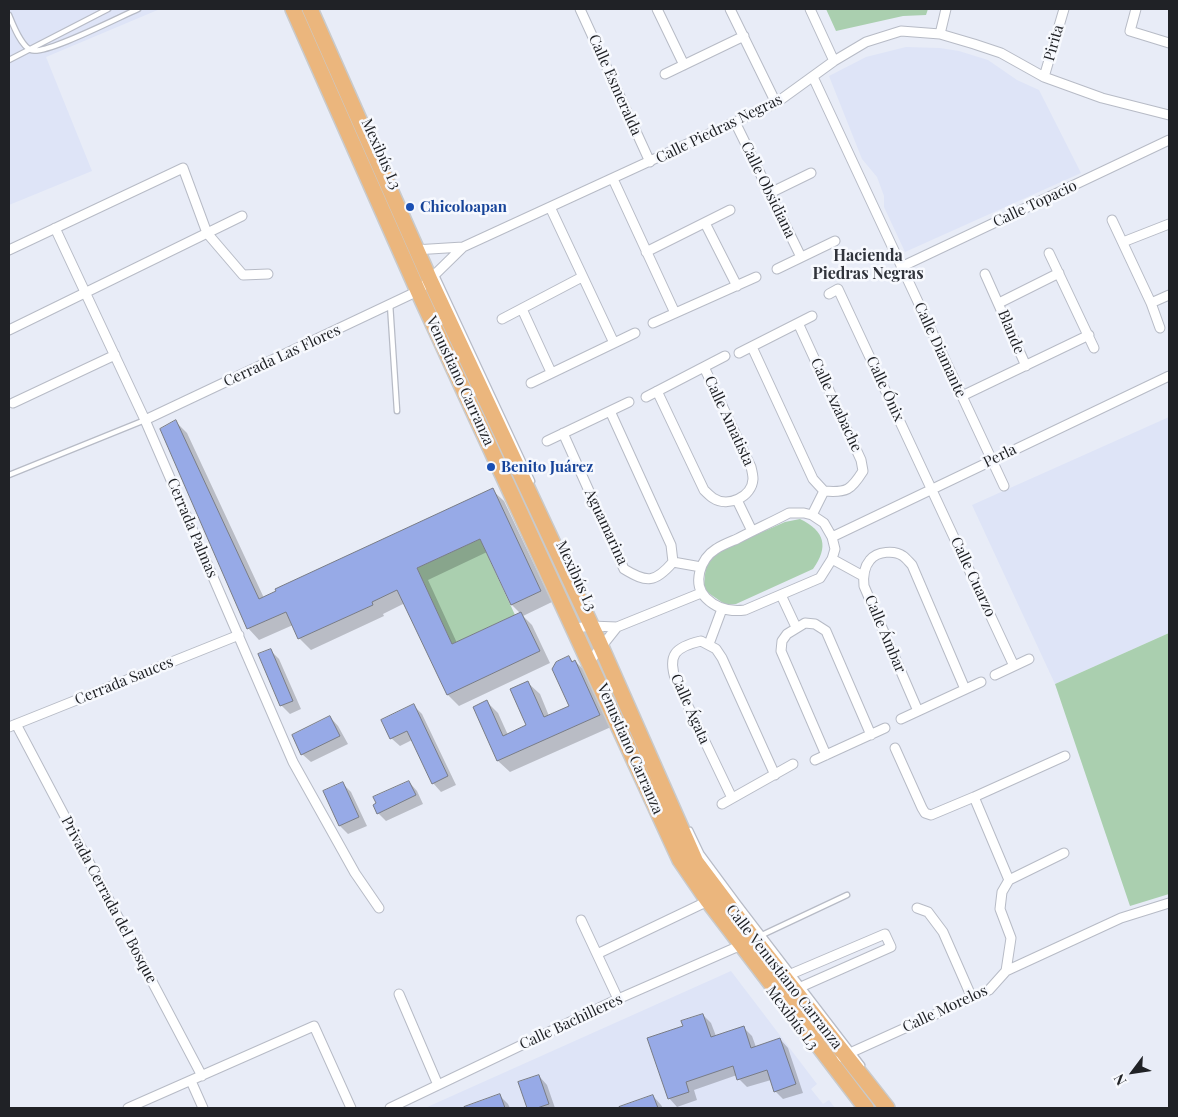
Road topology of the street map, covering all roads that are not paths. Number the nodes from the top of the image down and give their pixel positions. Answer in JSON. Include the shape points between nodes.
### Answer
{"nodes":[{"id":1,"x":108,"y":9,"type":"edge"},
{"id":2,"x":138,"y":9,"type":"edge"},
{"id":3,"x":288,"y":9,"type":"edge"},
{"id":4,"x":292,"y":9,"type":"edge"},
{"id":5,"x":310,"y":9,"type":"edge"},
{"id":6,"x":316,"y":9,"type":"edge"},
{"id":7,"x":580,"y":9,"type":"edge"},
{"id":8,"x":658,"y":9,"type":"edge"},
{"id":9,"x":730,"y":9,"type":"edge"},
{"id":10,"x":810,"y":9,"type":"edge"},
{"id":11,"x":946,"y":9,"type":"edge"},
{"id":12,"x":1064,"y":9,"type":"edge"},
{"id":13,"x":1136,"y":9,"type":"edge"},
{"id":14,"x":9,"y":15,"type":"edge"},
{"id":15,"x":940,"y":34,"type":"junction"},
{"id":16,"x":744,"y":36,"type":"junction"},
{"id":17,"x":1169,"y":43,"type":"edge"},
{"id":18,"x":28,"y":49,"type":"junction"},
{"id":19,"x":9,"y":58,"type":"edge"},
{"id":20,"x":834,"y":61,"type":"junction"},
{"id":21,"x":684,"y":65,"type":"junction"},
{"id":22,"x":665,"y":74,"type":"dead end"},
{"id":23,"x":813,"y":77,"type":"junction"},
{"id":24,"x":1044,"y":77,"type":"junction"},
{"id":25,"x":776,"y":103,"type":"junction"},
{"id":26,"x":1169,"y":115,"type":"edge"},
{"id":27,"x":734,"y":122,"type":"junction"},
{"id":28,"x":1169,"y":140,"type":"edge"},
{"id":29,"x":377,"y":146,"type":"dead end"},
{"id":30,"x":650,"y":162,"type":"junction"},
{"id":31,"x":811,"y":173,"type":"dead end"},
{"id":32,"x":613,"y":179,"type":"junction"},
{"id":33,"x":770,"y":193,"type":"junction"},
{"id":34,"x":550,"y":207,"type":"junction"},
{"id":35,"x":730,"y":210,"type":"dead end"},
{"id":36,"x":242,"y":216,"type":"dead end"},
{"id":37,"x":1112,"y":220,"type":"dead end"},
{"id":38,"x":705,"y":223,"type":"junction"},
{"id":39,"x":1169,"y":224,"type":"edge"},
{"id":40,"x":55,"y":228,"type":"junction"},
{"id":41,"x":207,"y":233,"type":"junction"},
{"id":42,"x":835,"y":241,"type":"dead end"},
{"id":43,"x":1123,"y":242,"type":"junction"},
{"id":44,"x":463,"y":247,"type":"junction"},
{"id":45,"x":9,"y":250,"type":"edge"},
{"id":46,"x":422,"y":250,"type":"junction"},
{"id":47,"x":646,"y":252,"type":"junction"},
{"id":48,"x":1049,"y":253,"type":"dead end"},
{"id":49,"x":402,"y":254,"type":"junction"},
{"id":50,"x":801,"y":257,"type":"junction"},
{"id":51,"x":901,"y":267,"type":"junction"},
{"id":52,"x":776,"y":269,"type":"dead end"},
{"id":53,"x":268,"y":274,"type":"dead end"},
{"id":54,"x":433,"y":274,"type":"junction"},
{"id":55,"x":985,"y":274,"type":"dead end"},
{"id":56,"x":1059,"y":274,"type":"junction"},
{"id":57,"x":756,"y":277,"type":"dead end"},
{"id":58,"x":582,"y":278,"type":"junction"},
{"id":59,"x":736,"y":286,"type":"junction"},
{"id":60,"x":85,"y":292,"type":"junction"},
{"id":61,"x":416,"y":292,"type":"junction"},
{"id":62,"x":829,"y":294,"type":"dead end"},
{"id":63,"x":1169,"y":295,"type":"edge"},
{"id":64,"x":1151,"y":303,"type":"junction"},
{"id":65,"x":390,"y":304,"type":"junction"},
{"id":66,"x":999,"y":304,"type":"junction"},
{"id":67,"x":522,"y":309,"type":"junction"},
{"id":68,"x":675,"y":313,"type":"junction"},
{"id":69,"x":812,"y":316,"type":"dead end"},
{"id":70,"x":502,"y":318,"type":"dead end"},
{"id":71,"x":798,"y":323,"type":"junction"},
{"id":72,"x":653,"y":324,"type":"dead end"},
{"id":73,"x":1160,"y":328,"type":"dead end"},
{"id":74,"x":9,"y":330,"type":"edge"},
{"id":75,"x":635,"y":333,"type":"dead end"},
{"id":76,"x":1089,"y":335,"type":"junction"},
{"id":77,"x":614,"y":343,"type":"junction"},
{"id":78,"x":752,"y":347,"type":"junction"},
{"id":79,"x":1094,"y":348,"type":"dead end"},
{"id":80,"x":739,"y":353,"type":"dead end"},
{"id":81,"x":115,"y":355,"type":"junction"},
{"id":82,"x":725,"y":356,"type":"dead end"},
{"id":83,"x":1026,"y":366,"type":"junction"},
{"id":84,"x":704,"y":367,"type":"junction"},
{"id":85,"x":551,"y":372,"type":"junction"},
{"id":86,"x":1169,"y":376,"type":"edge"},
{"id":87,"x":531,"y":382,"type":"dead end"},
{"id":88,"x":658,"y":390,"type":"junction"},
{"id":89,"x":646,"y":396,"type":"dead end"},
{"id":90,"x":962,"y":396,"type":"junction"},
{"id":91,"x":629,"y":402,"type":"dead end"},
{"id":92,"x":13,"y":403,"type":"dead end"},
{"id":93,"x":398,"y":411,"type":"dead end"},
{"id":94,"x":610,"y":411,"type":"junction"},
{"id":95,"x":145,"y":420,"type":"junction"},
{"id":96,"x":563,"y":433,"type":"junction"},
{"id":97,"x":547,"y":441,"type":"dead end"},
{"id":98,"x":992,"y":460,"type":"junction"},
{"id":99,"x":9,"y":475,"type":"edge"},
{"id":100,"x":533,"y":482,"type":"dead end"},
{"id":101,"x":1004,"y":486,"type":"dead end"},
{"id":102,"x":932,"y":489,"type":"junction"},
{"id":103,"x":824,"y":491,"type":"junction"},
{"id":104,"x":737,"y":500,"type":"junction"},
{"id":105,"x":812,"y":515,"type":"junction"},
{"id":106,"x":752,"y":531,"type":"junction"},
{"id":107,"x":832,"y":537,"type":"junction"},
{"id":108,"x":832,"y":560,"type":"junction"},
{"id":109,"x":673,"y":562,"type":"junction"},
{"id":110,"x":701,"y":567,"type":"junction"},
{"id":111,"x":863,"y":576,"type":"junction"},
{"id":112,"x":701,"y":593,"type":"junction"},
{"id":113,"x":782,"y":594,"type":"junction"},
{"id":114,"x":722,"y":609,"type":"junction"},
{"id":115,"x":595,"y":623,"type":"junction"},
{"id":116,"x":617,"y":627,"type":"junction"},
{"id":117,"x":796,"y":627,"type":"junction"},
{"id":118,"x":575,"y":628,"type":"junction"},
{"id":119,"x":239,"y":636,"type":"junction"},
{"id":120,"x":709,"y":644,"type":"junction"},
{"id":121,"x":606,"y":646,"type":"junction"},
{"id":122,"x":1029,"y":659,"type":"dead end"},
{"id":123,"x":590,"y":661,"type":"junction"},
{"id":124,"x":1014,"y":666,"type":"junction"},
{"id":125,"x":995,"y":674,"type":"dead end"},
{"id":126,"x":981,"y":682,"type":"dead end"},
{"id":127,"x":965,"y":689,"type":"junction"},
{"id":128,"x":918,"y":711,"type":"junction"},
{"id":129,"x":901,"y":719,"type":"dead end"},
{"id":130,"x":13,"y":725,"type":"edge"},
{"id":131,"x":885,"y":728,"type":"dead end"},
{"id":132,"x":872,"y":735,"type":"junction"},
{"id":133,"x":895,"y":748,"type":"dead end"},
{"id":134,"x":826,"y":755,"type":"junction"},
{"id":135,"x":1065,"y":756,"type":"dead end"},
{"id":136,"x":815,"y":760,"type":"dead end"},
{"id":137,"x":793,"y":764,"type":"dead end"},
{"id":138,"x":775,"y":775,"type":"junction"},
{"id":139,"x":974,"y":797,"type":"junction"},
{"id":140,"x":732,"y":798,"type":"junction"},
{"id":141,"x":722,"y":804,"type":"dead end"},
{"id":142,"x":687,"y":822,"type":"dead end"},
{"id":143,"x":681,"y":850,"type":"junction"},
{"id":144,"x":1064,"y":853,"type":"dead end"},
{"id":145,"x":1009,"y":880,"type":"junction"},
{"id":146,"x":847,"y":895,"type":"dead end"},
{"id":147,"x":706,"y":902,"type":"junction"},
{"id":148,"x":1168,"y":906,"type":"edge"},
{"id":149,"x":379,"y":908,"type":"dead end"},
{"id":150,"x":917,"y":908,"type":"dead end"},
{"id":151,"x":581,"y":920,"type":"dead end"},
{"id":152,"x":749,"y":942,"type":"junction"},
{"id":153,"x":596,"y":954,"type":"junction"},
{"id":154,"x":815,"y":964,"type":"junction"},
{"id":155,"x":1006,"y":971,"type":"junction"},
{"id":156,"x":788,"y":975,"type":"junction"},
{"id":157,"x":821,"y":978,"type":"junction"},
{"id":158,"x":798,"y":988,"type":"junction"},
{"id":159,"x":399,"y":994,"type":"dead end"},
{"id":160,"x":972,"y":998,"type":"junction"},
{"id":161,"x":618,"y":999,"type":"junction"},
{"id":162,"x":849,"y":1053,"type":"junction"},
{"id":163,"x":831,"y":1062,"type":"junction"},
{"id":164,"x":868,"y":1073,"type":"dead end"},
{"id":165,"x":202,"y":1076,"type":"junction"},
{"id":166,"x":191,"y":1081,"type":"junction"},
{"id":167,"x":438,"y":1085,"type":"junction"},
{"id":168,"x":888,"y":1105,"type":"edge"},
{"id":169,"x":128,"y":1108,"type":"edge"},
{"id":170,"x":203,"y":1108,"type":"edge"},
{"id":171,"x":351,"y":1108,"type":"edge"},
{"id":172,"x":390,"y":1108,"type":"edge"},
{"id":173,"x":860,"y":1108,"type":"edge"},
{"id":174,"x":866,"y":1108,"type":"edge"},
{"id":175,"x":894,"y":1108,"type":"edge"}],
"edges":[{"from":1,"to":18,"type":"lane"},
{"from":2,"to":18,"type":"lane","via":[[48,49],[34,52]]},
{"from":3,"to":61,"type":"lane","name":"Mexibús L3"},
{"from":4,"to":49,"type":"main road","name":"Venustiano Carranza"},
{"from":5,"to":46,"type":"main road","name":"Venustiano Carranza"},
{"from":6,"to":29,"type":"lane","name":"Mexibús L3"},
{"from":7,"to":30,"type":"street","name":"Calle Esmeralda"},
{"from":8,"to":21,"type":"street"},
{"from":9,"to":16,"type":"street"},
{"from":10,"to":20,"type":"street"},
{"from":11,"to":15,"type":"street"},
{"from":12,"to":24,"type":"street","name":"Pirita"},
{"from":13,"to":17,"type":"street","via":[[1130,31]]},
{"from":14,"to":18,"type":"lane"},
{"from":15,"to":20,"type":"street","name":"Calle Piedras Negras","via":[[901,31],[866,42]]},
{"from":15,"to":24,"type":"street","name":"Calle Piedras Negras","via":[[1001,53]]},
{"from":16,"to":21,"type":"street"},
{"from":16,"to":25,"type":"street"},
{"from":18,"to":19,"type":"lane"},
{"from":20,"to":23,"type":"street","name":"Calle Piedras Negras"},
{"from":21,"to":22,"type":"street"},
{"from":23,"to":25,"type":"street","name":"Calle Piedras Negras"},
{"from":23,"to":51,"type":"street","name":"Calle Diamante"},
{"from":24,"to":26,"type":"street","name":"Calle Piedras Negras","via":[[1102,98]]},
{"from":25,"to":27,"type":"street","name":"Calle Piedras Negras"},
{"from":27,"to":30,"type":"street","name":"Calle Piedras Negras"},
{"from":27,"to":33,"type":"street","name":"Calle Obsidiana"},
{"from":28,"to":51,"type":"street","name":"Calle Topacio"},
{"from":30,"to":32,"type":"street","name":"Calle Piedras Negras"},
{"from":31,"to":33,"type":"street"},
{"from":32,"to":34,"type":"street","name":"Calle Piedras Negras"},
{"from":32,"to":47,"type":"street"},
{"from":33,"to":50,"type":"street","name":"Calle Obsidiana"},
{"from":34,"to":44,"type":"street","name":"Calle Piedras Negras"},
{"from":34,"to":58,"type":"street"},
{"from":35,"to":38,"type":"street"},
{"from":36,"to":41,"type":"street"},
{"from":37,"to":43,"type":"street"},
{"from":38,"to":47,"type":"street"},
{"from":38,"to":59,"type":"street"},
{"from":39,"to":43,"type":"street"},
{"from":40,"to":41,"type":"street","via":[[183,168]]},
{"from":40,"to":45,"type":"street"},
{"from":40,"to":60,"type":"street","name":"Cerrada Palmas"},
{"from":41,"to":53,"type":"street","via":[[243,274]]},
{"from":41,"to":60,"type":"street"},
{"from":42,"to":50,"type":"street","name":"Calle Obsidiana"},
{"from":43,"to":64,"type":"street"},
{"from":44,"to":46,"type":"street","name":"Calle Piedras Negras"},
{"from":44,"to":54,"type":"street","name":"Calle Piedras Negras"},
{"from":46,"to":49,"type":"street","name":"Calle Piedras Negras"},
{"from":46,"to":54,"type":"main road","name":"Venustiano Carranza"},
{"from":47,"to":68,"type":"street"},
{"from":48,"to":56,"type":"street"},
{"from":49,"to":61,"type":"main road","name":"Venustiano Carranza"},
{"from":50,"to":52,"type":"street","name":"Calle Obsidiana"},
{"from":51,"to":90,"type":"street","name":"Calle Diamante"},
{"from":54,"to":61,"type":"street","name":"Calle Piedras Negras"},
{"from":54,"to":100,"type":"lane"},
{"from":54,"to":115,"type":"main road","name":"Venustiano Carranza"},
{"from":55,"to":66,"type":"street"},
{"from":56,"to":66,"type":"street","name":"Blande"},
{"from":56,"to":76,"type":"street"},
{"from":57,"to":59,"type":"street"},
{"from":58,"to":67,"type":"street"},
{"from":58,"to":77,"type":"street"},
{"from":59,"to":68,"type":"street"},
{"from":60,"to":74,"type":"street"},
{"from":60,"to":81,"type":"street","name":"Cerrada Palmas"},
{"from":61,"to":65,"type":"street","name":"Cerrada Las Flores"},
{"from":61,"to":118,"type":"main road","name":"Venustiano Carranza"},
{"from":61,"to":147,"type":"lane","name":"Mexibús L3","via":[[678,868]]},
{"from":62,"to":102,"type":"street","name":"Calle Ónix","via":[[838,289]]},
{"from":63,"to":64,"type":"street"},
{"from":64,"to":73,"type":"street"},
{"from":65,"to":93,"type":"lane"},
{"from":65,"to":95,"type":"street","name":"Cerrada Las Flores"},
{"from":66,"to":83,"type":"street","name":"Blande"},
{"from":67,"to":70,"type":"street"},
{"from":67,"to":85,"type":"street"},
{"from":68,"to":72,"type":"street"},
{"from":69,"to":71,"type":"street"},
{"from":71,"to":78,"type":"street"},
{"from":71,"to":103,"type":"street","name":"Calle Azabache","via":[[861,460],[863,472],[853,487],[837,492]]},
{"from":75,"to":77,"type":"street"},
{"from":76,"to":79,"type":"street"},
{"from":76,"to":83,"type":"street","name":"Blande"},
{"from":77,"to":85,"type":"street"},
{"from":78,"to":80,"type":"street"},
{"from":78,"to":103,"type":"street","via":[[813,479]]},
{"from":81,"to":92,"type":"street"},
{"from":81,"to":95,"type":"street","name":"Cerrada Palmas"},
{"from":82,"to":84,"type":"street"},
{"from":83,"to":90,"type":"street","name":"Blande"},
{"from":84,"to":88,"type":"street"},
{"from":84,"to":104,"type":"street","name":"Calle Amatista","via":[[752,467],[753,480],[749,490]]},
{"from":85,"to":87,"type":"street"},
{"from":86,"to":98,"type":"street","name":"Perla"},
{"from":88,"to":89,"type":"street"},
{"from":88,"to":104,"type":"street","via":[[704,490],[714,499],[725,502]]},
{"from":90,"to":98,"type":"street","name":"Calle Diamante"},
{"from":91,"to":94,"type":"street"},
{"from":94,"to":96,"type":"street"},
{"from":94,"to":109,"type":"street","via":[[671,545]]},
{"from":95,"to":99,"type":"lane"},
{"from":95,"to":119,"type":"street","name":"Cerrada Palmas"},
{"from":96,"to":97,"type":"street"},
{"from":96,"to":109,"type":"street","name":"Aguamarina","via":[[624,569],[644,580],[658,577]]},
{"from":98,"to":101,"type":"street","name":"Calle Diamante"},
{"from":98,"to":102,"type":"street","name":"Perla"},
{"from":102,"to":107,"type":"street","name":"Perla"},
{"from":102,"to":124,"type":"street","name":"Calle Cuarzo"},
{"from":103,"to":105,"type":"street"},
{"from":104,"to":106,"type":"street"},
{"from":105,"to":106,"type":"street","via":[[789,513]]},
{"from":105,"to":107,"type":"street","via":[[824,523]]},
{"from":106,"to":110,"type":"street","via":[[716,549],[705,558]]},
{"from":107,"to":108,"type":"street","via":[[835,550]]},
{"from":108,"to":111,"type":"street"},
{"from":108,"to":113,"type":"street","via":[[820,578]]},
{"from":109,"to":110,"type":"street"},
{"from":110,"to":112,"type":"street","via":[[698,580]]},
{"from":111,"to":127,"type":"street","name":"Calle Ámbar","via":[[870,559],[881,553],[893,551],[912,565]]},
{"from":111,"to":128,"type":"street","name":"Calle Ámbar","via":[[864,586]]},
{"from":112,"to":114,"type":"street"},
{"from":112,"to":116,"type":"street"},
{"from":113,"to":114,"type":"street","via":[[745,610]]},
{"from":113,"to":117,"type":"street"},
{"from":114,"to":120,"type":"street"},
{"from":115,"to":116,"type":"street"},
{"from":115,"to":118,"type":"street"},
{"from":115,"to":121,"type":"main road","name":"Venustiano Carranza"},
{"from":116,"to":121,"type":"street"},
{"from":117,"to":132,"type":"street","via":[[805,623],[815,624],[826,631]]},
{"from":117,"to":134,"type":"street","via":[[786,634],[781,651]]},
{"from":118,"to":123,"type":"main road","name":"Venustiano Carranza"},
{"from":119,"to":130,"type":"street","name":"Cerrada Sauces"},
{"from":119,"to":149,"type":"street","name":"Cerrada Palmas","via":[[293,762],[355,874]]},
{"from":120,"to":138,"type":"street","via":[[722,658]]},
{"from":120,"to":140,"type":"street","name":"Calle Ágata","via":[[701,641],[680,649],[671,667]]},
{"from":121,"to":123,"type":"street"},
{"from":121,"to":143,"type":"main road","name":"Venustiano Carranza"},
{"from":122,"to":124,"type":"street"},
{"from":123,"to":143,"type":"main road","name":"Venustiano Carranza"},
{"from":124,"to":125,"type":"street"},
{"from":126,"to":127,"type":"street"},
{"from":127,"to":128,"type":"street"},
{"from":128,"to":129,"type":"street"},
{"from":130,"to":165,"type":"street","name":"Privada Cerrada del Bosque"},
{"from":131,"to":132,"type":"street"},
{"from":132,"to":134,"type":"street"},
{"from":133,"to":139,"type":"street","via":[[926,813],[931,815]]},
{"from":134,"to":136,"type":"street"},
{"from":135,"to":139,"type":"street"},
{"from":137,"to":138,"type":"street"},
{"from":138,"to":140,"type":"street"},
{"from":139,"to":145,"type":"street"},
{"from":140,"to":141,"type":"street"},
{"from":142,"to":152,"type":"lane","name":"Mexibús L3"},
{"from":143,"to":147,"type":"main road","name":"Calle Venustiano Carranza"},
{"from":143,"to":152,"type":"main road","name":"Calle Venustiano Carranza","via":[[696,862]]},
{"from":144,"to":145,"type":"street"},
{"from":145,"to":155,"type":"street","via":[[1002,892],[1000,909],[1011,938]]},
{"from":146,"to":152,"type":"lane"},
{"from":147,"to":152,"type":"main road","name":"Calle Venustiano Carranza"},
{"from":147,"to":153,"type":"street"},
{"from":148,"to":155,"type":"street","name":"Calle Morelos","via":[[1121,918]]},
{"from":150,"to":160,"type":"street","via":[[928,912],[943,932]]},
{"from":151,"to":153,"type":"street"},
{"from":152,"to":156,"type":"main road","name":"Calle Venustiano Carranza"},
{"from":152,"to":161,"type":"street","name":"Calle Bachilleres"},
{"from":152,"to":163,"type":"main road","name":"Calle Venustiano Carranza"},
{"from":152,"to":173,"type":"lane","name":"Mexibús L3"},
{"from":153,"to":161,"type":"street"},
{"from":154,"to":156,"type":"street"},
{"from":154,"to":157,"type":"street"},
{"from":154,"to":157,"type":"street","via":[[885,934],[891,947]]},
{"from":155,"to":160,"type":"street","name":"Calle Morelos","via":[[989,990]]},
{"from":156,"to":158,"type":"main road","name":"Calle Venustiano Carranza"},
{"from":157,"to":158,"type":"street"},
{"from":158,"to":162,"type":"main road","name":"Calle Venustiano Carranza"},
{"from":159,"to":167,"type":"street"},
{"from":160,"to":162,"type":"street","name":"Calle Morelos"},
{"from":161,"to":167,"type":"street","name":"Calle Bachilleres"},
{"from":162,"to":163,"type":"street","name":"Calle Morelos"},
{"from":162,"to":164,"type":"lane"},
{"from":162,"to":168,"type":"main road","name":"Calle Venustiano Carranza"},
{"from":163,"to":174,"type":"main road","name":"Calle Venustiano Carranza"},
{"from":165,"to":166,"type":"street"},
{"from":165,"to":171,"type":"street","via":[[314,1026]]},
{"from":166,"to":169,"type":"street"},
{"from":166,"to":170,"type":"street"},
{"from":167,"to":172,"type":"street","name":"Calle Bachilleres"},
{"from":168,"to":175,"type":"lane"}]}
